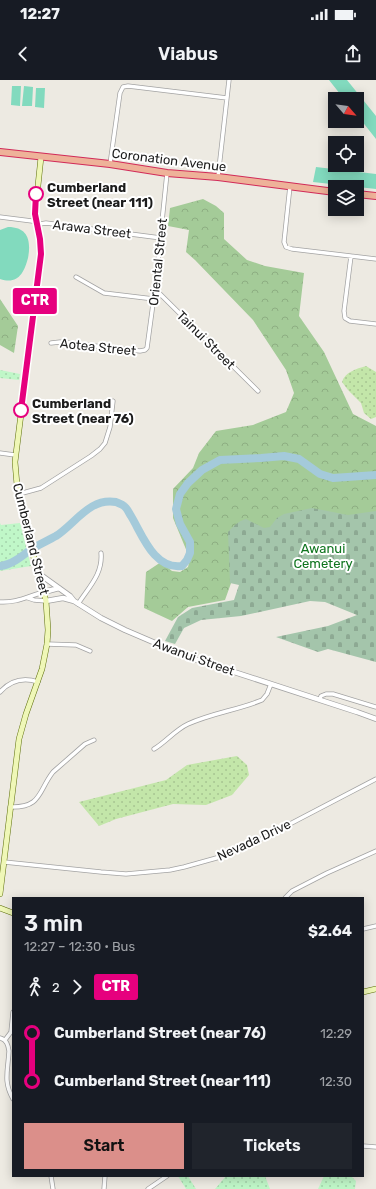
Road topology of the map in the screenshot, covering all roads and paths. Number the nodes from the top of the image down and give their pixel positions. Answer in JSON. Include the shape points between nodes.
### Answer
{"nodes":[{"id":1,"x":229,"y":80,"type":"edge"},
{"id":2,"x":227,"y":98,"type":"junction"},
{"id":3,"x":0,"y":152,"type":"edge"},
{"id":4,"x":41,"y":157,"type":"junction"},
{"id":5,"x":110,"y":164,"type":"junction"},
{"id":6,"x":167,"y":173,"type":"junction"},
{"id":7,"x":218,"y":177,"type":"junction"},
{"id":8,"x":290,"y":186,"type":"junction"},
{"id":9,"x":328,"y":191,"type":"edge"},
{"id":10,"x":364,"y":195,"type":"edge"},
{"id":11,"x":376,"y":196,"type":"edge"},
{"id":12,"x":0,"y":217,"type":"edge"},
{"id":13,"x":36,"y":223,"type":"junction"},
{"id":14,"x":161,"y":238,"type":"junction"},
{"id":15,"x":350,"y":256,"type":"junction"},
{"id":16,"x":376,"y":260,"type":"edge"},
{"id":17,"x":76,"y":277,"type":"dead end"},
{"id":18,"x":155,"y":289,"type":"junction"},
{"id":19,"x":154,"y":299,"type":"junction"},
{"id":20,"x":376,"y":324,"type":"edge"},
{"id":21,"x":51,"y":343,"type":"dead end"},
{"id":22,"x":145,"y":350,"type":"joint"},
{"id":23,"x":258,"y":391,"type":"dead end"},
{"id":24,"x":114,"y":401,"type":"dead end"},
{"id":25,"x":0,"y":453,"type":"edge"},
{"id":26,"x":16,"y":455,"type":"junction"},
{"id":27,"x":19,"y":494,"type":"junction"},
{"id":28,"x":101,"y":553,"type":"dead end"},
{"id":29,"x":38,"y":573,"type":"junction"},
{"id":30,"x":59,"y":588,"type":"junction"},
{"id":31,"x":44,"y":592,"type":"junction"},
{"id":32,"x":28,"y":598,"type":"junction"},
{"id":33,"x":46,"y":601,"type":"junction"},
{"id":34,"x":0,"y":602,"type":"edge"},
{"id":35,"x":76,"y":602,"type":"junction"},
{"id":36,"x":47,"y":644,"type":"junction"},
{"id":37,"x":90,"y":650,"type":"dead end"},
{"id":38,"x":38,"y":682,"type":"junction"},
{"id":39,"x":271,"y":684,"type":"junction"},
{"id":40,"x":0,"y":692,"type":"edge"},
{"id":41,"x":320,"y":699,"type":"junction"},
{"id":42,"x":376,"y":707,"type":"edge"},
{"id":43,"x":376,"y":719,"type":"edge"},
{"id":44,"x":94,"y":740,"type":"dead end"},
{"id":45,"x":154,"y":749,"type":"dead end"},
{"id":46,"x":376,"y":779,"type":"edge"},
{"id":47,"x":10,"y":807,"type":"junction"},
{"id":48,"x":376,"y":851,"type":"edge"},
{"id":49,"x":4,"y":862,"type":"junction"},
{"id":50,"x":0,"y":894,"type":"edge"},
{"id":51,"x":286,"y":897,"type":"edge"},
{"id":52,"x":0,"y":908,"type":"edge"},
{"id":53,"x":12,"y":913,"type":"edge"},
{"id":54,"x":376,"y":926,"type":"edge"},
{"id":55,"x":364,"y":929,"type":"edge"},
{"id":56,"x":376,"y":990,"type":"edge"},
{"id":57,"x":364,"y":992,"type":"edge"},
{"id":58,"x":12,"y":1026,"type":"edge"},
{"id":59,"x":0,"y":1038,"type":"edge"},
{"id":60,"x":5,"y":1040,"type":"junction"},
{"id":61,"x":12,"y":1096,"type":"edge"},
{"id":62,"x":364,"y":1146,"type":"edge"},
{"id":63,"x":376,"y":1147,"type":"edge"},
{"id":64,"x":51,"y":1177,"type":"edge"},
{"id":65,"x":105,"y":1177,"type":"edge"},
{"id":66,"x":166,"y":1177,"type":"edge"},
{"id":67,"x":53,"y":1189,"type":"edge"},
{"id":68,"x":104,"y":1189,"type":"edge"},
{"id":69,"x":148,"y":1189,"type":"edge"}],
"edges":[{"from":1,"to":2,"type":"street"},
{"from":2,"to":5,"type":"street","via":[[123,87]]},
{"from":2,"to":7,"type":"street"},
{"from":3,"to":4,"type":"highway","name":"Coronation Avenue"},
{"from":4,"to":5,"type":"highway","name":"Coronation Avenue"},
{"from":4,"to":13,"type":"main road","name":"Cumberland Street","via":[[35,206]]},
{"from":5,"to":6,"type":"highway","name":"Coronation Avenue"},
{"from":6,"to":7,"type":"highway","name":"Coronation Avenue"},
{"from":6,"to":14,"type":"street","name":"Oriental Street"},
{"from":7,"to":8,"type":"highway","name":"Coronation Avenue"},
{"from":8,"to":9,"type":"highway","name":"Coronation Avenue"},
{"from":8,"to":15,"type":"street","via":[[284,242],[286,247]]},
{"from":10,"to":11,"type":"highway"},
{"from":12,"to":13,"type":"street","name":"Arawa Street","via":[[32,220]]},
{"from":13,"to":14,"type":"street","name":"Arawa Street"},
{"from":13,"to":26,"type":"main road","name":"Cumberland Street","via":[[41,254]]},
{"from":14,"to":18,"type":"street","name":"Oriental Street"},
{"from":15,"to":16,"type":"street"},
{"from":15,"to":20,"type":"street","via":[[345,318],[350,322]]},
{"from":17,"to":19,"type":"street","via":[[104,293]]},
{"from":18,"to":19,"type":"street","name":"Oriental Street"},
{"from":18,"to":23,"type":"street","name":"Tainui Street"},
{"from":19,"to":22,"type":"street","name":"Oriental Street","via":[[148,345]]},
{"from":21,"to":22,"type":"street","name":"Aotea Street"},
{"from":24,"to":27,"type":"street","via":[[110,427],[105,443],[100,449],[41,488]]},
{"from":25,"to":26,"type":"street"},
{"from":26,"to":27,"type":"main road","name":"Cumberland Street"},
{"from":27,"to":29,"type":"main road","name":"Cumberland Street"},
{"from":28,"to":35,"type":"street","via":[[102,565],[99,571]]},
{"from":29,"to":30,"type":"street","name":"Awanui Street"},
{"from":29,"to":31,"type":"main road","name":"Cumberland Street"},
{"from":30,"to":31,"type":"street"},
{"from":30,"to":35,"type":"street","name":"Awanui Street"},
{"from":31,"to":32,"type":"street"},
{"from":31,"to":33,"type":"main road","name":"Cumberland Street"},
{"from":32,"to":33,"type":"street"},
{"from":32,"to":34,"type":"street"},
{"from":33,"to":35,"type":"street","name":"Awanui Street","via":[[63,598]]},
{"from":33,"to":36,"type":"main road","name":"Cumberland Street"},
{"from":35,"to":39,"type":"street","name":"Awanui Street","via":[[113,624],[178,653]]},
{"from":36,"to":37,"type":"street","via":[[76,646]]},
{"from":36,"to":38,"type":"main road","name":"Cumberland Street"},
{"from":38,"to":40,"type":"street","via":[[19,680],[8,684]]},
{"from":38,"to":47,"type":"main road","name":"Cumberland Street","via":[[19,739]]},
{"from":39,"to":41,"type":"street","name":"Awanui Street"},
{"from":39,"to":45,"type":"street","via":[[262,700],[197,720],[177,731]]},
{"from":41,"to":42,"type":"street","name":"Awanui Street","via":[[326,694],[333,694]]},
{"from":41,"to":43,"type":"street","name":"Awanui Street"},
{"from":44,"to":47,"type":"street","via":[[85,744],[53,772],[35,800],[25,806]]},
{"from":46,"to":49,"type":"street","name":"Nevada Drive","via":[[244,848],[184,867],[126,874]]},
{"from":47,"to":49,"type":"main road","name":"Cumberland Street"},
{"from":48,"to":51,"type":"street","via":[[327,873],[292,891]]},
{"from":49,"to":50,"type":"main road","name":"Cumberland Street"},
{"from":52,"to":53,"type":"main road"},
{"from":54,"to":55,"type":"street"},
{"from":56,"to":57,"type":"main road"},
{"from":58,"to":60,"type":"street"},
{"from":59,"to":60,"type":"street"},
{"from":60,"to":61,"type":"street","via":[[9,1051],[7,1086]]},
{"from":62,"to":63,"type":"street"},
{"from":64,"to":67,"type":"street"},
{"from":65,"to":68,"type":"street"},
{"from":66,"to":69,"type":"street"}]}
